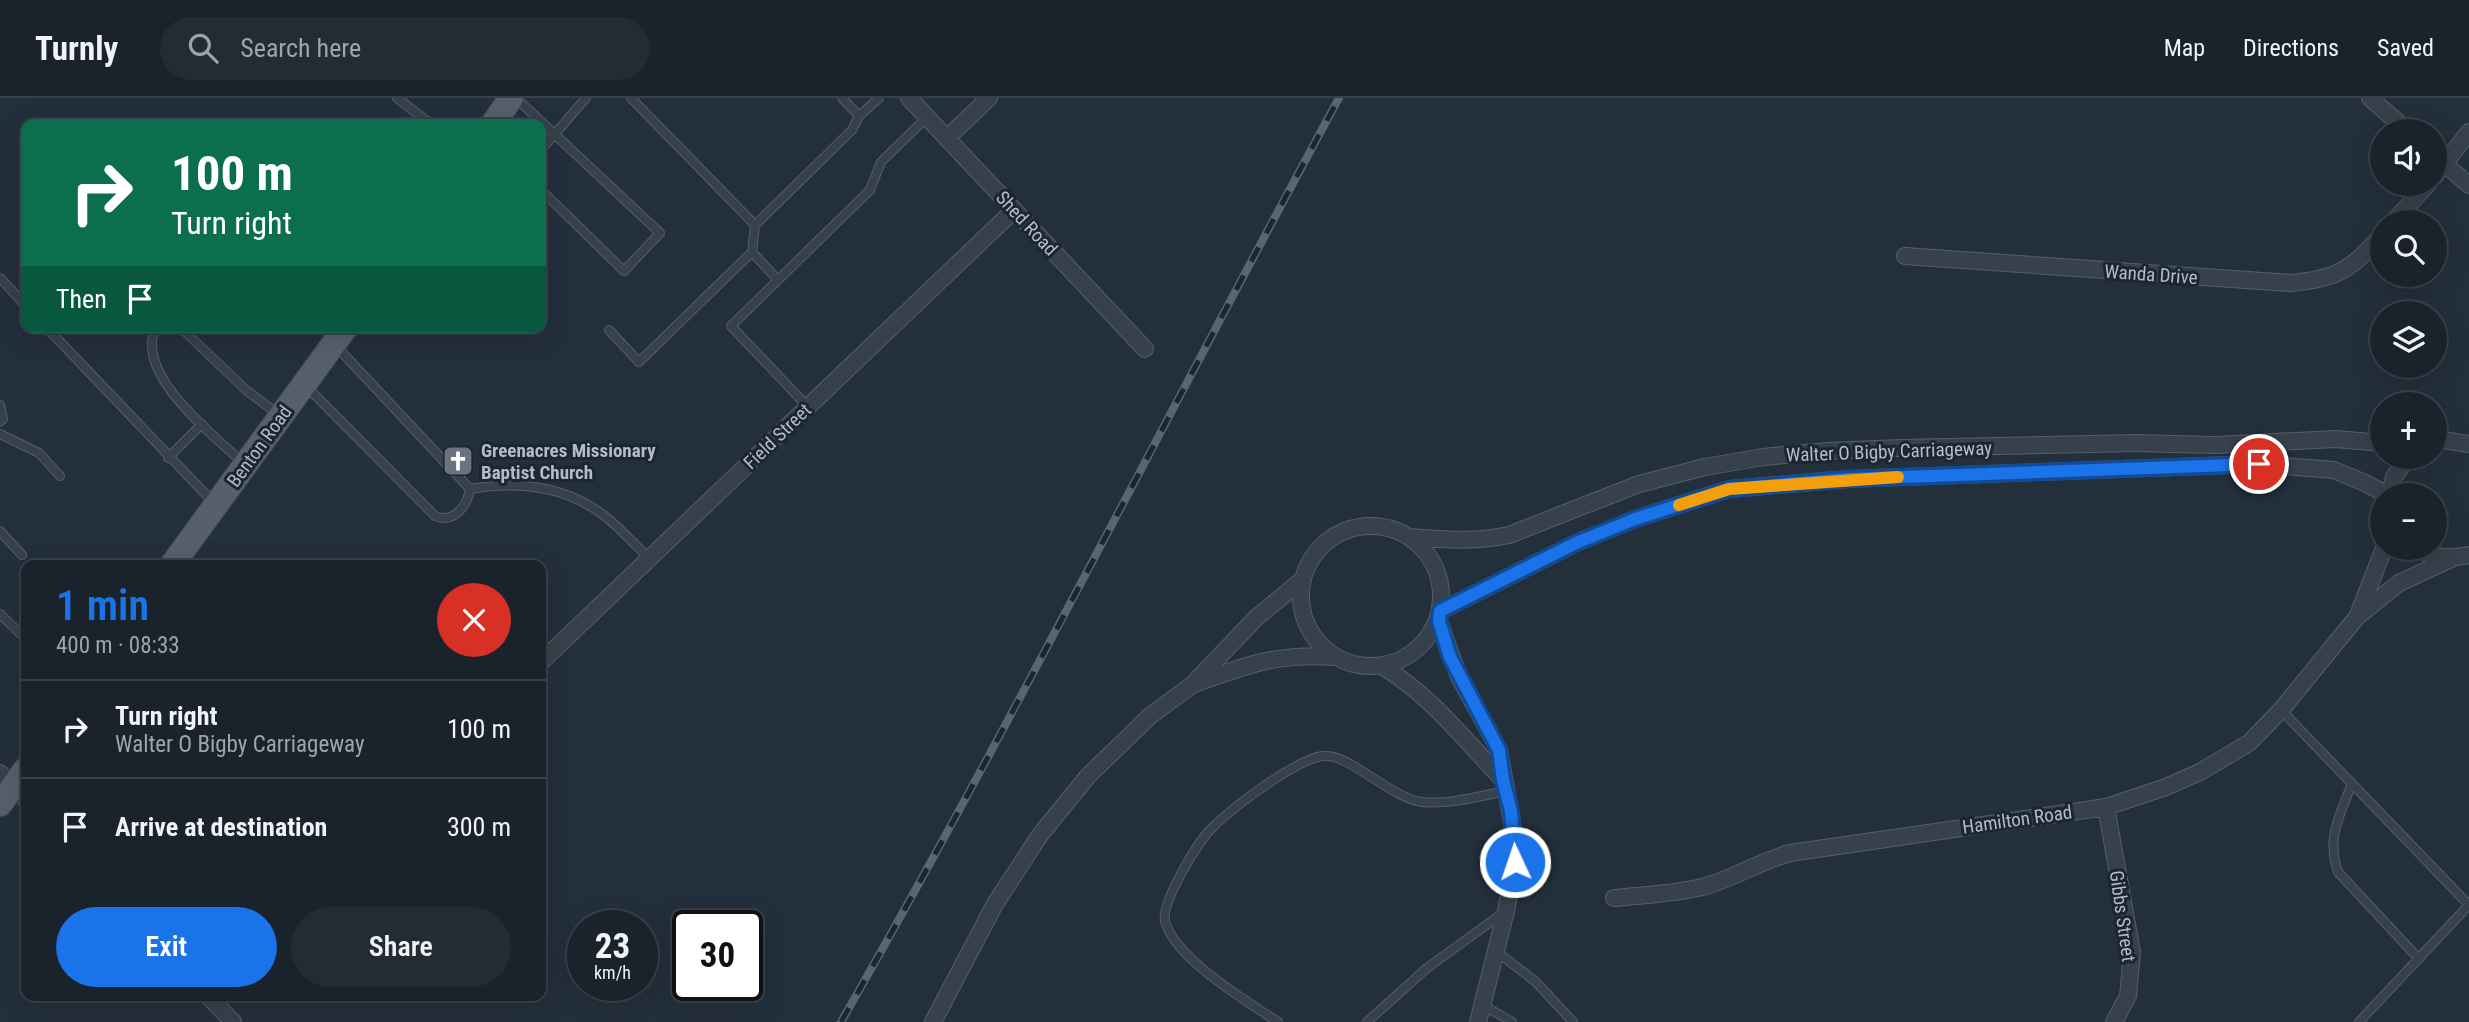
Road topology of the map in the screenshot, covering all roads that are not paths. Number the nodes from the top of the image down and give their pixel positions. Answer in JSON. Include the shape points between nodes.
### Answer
{"nodes":[{"id":1,"x":397,"y":98,"type":"edge"},
{"id":2,"x":514,"y":98,"type":"edge"},
{"id":3,"x":586,"y":98,"type":"edge"},
{"id":4,"x":631,"y":98,"type":"edge"},
{"id":5,"x":842,"y":98,"type":"edge"},
{"id":6,"x":879,"y":98,"type":"edge"},
{"id":7,"x":909,"y":98,"type":"edge"},
{"id":8,"x":989,"y":98,"type":"edge"},
{"id":9,"x":2370,"y":98,"type":"edge"},
{"id":10,"x":859,"y":116,"type":"junction"},
{"id":11,"x":927,"y":117,"type":"junction"},
{"id":12,"x":424,"y":119,"type":"edge"},
{"id":13,"x":497,"y":119,"type":"edge"},
{"id":14,"x":538,"y":119,"type":"edge"},
{"id":15,"x":2394,"y":119,"type":"edge"},
{"id":16,"x":546,"y":126,"type":"edge"},
{"id":17,"x":2469,"y":132,"type":"edge"},
{"id":18,"x":555,"y":134,"type":"junction"},
{"id":19,"x":947,"y":138,"type":"junction"},
{"id":20,"x":546,"y":144,"type":"edge"},
{"id":21,"x":2447,"y":153,"type":"edge"},
{"id":22,"x":2447,"y":166,"type":"edge"},
{"id":23,"x":2469,"y":185,"type":"edge"},
{"id":24,"x":546,"y":195,"type":"edge"},
{"id":25,"x":2417,"y":196,"type":"edge"},
{"id":26,"x":1014,"y":209,"type":"junction"},
{"id":27,"x":2404,"y":210,"type":"edge"},
{"id":28,"x":755,"y":225,"type":"junction"},
{"id":29,"x":2370,"y":247,"type":"edge"},
{"id":30,"x":752,"y":252,"type":"junction"},
{"id":31,"x":1905,"y":256,"type":"dead end"},
{"id":32,"x":0,"y":278,"type":"edge"},
{"id":33,"x":778,"y":280,"type":"junction"},
{"id":34,"x":21,"y":301,"type":"edge"},
{"id":35,"x":609,"y":330,"type":"dead end"},
{"id":36,"x":52,"y":333,"type":"edge"},
{"id":37,"x":153,"y":333,"type":"edge"},
{"id":38,"x":186,"y":333,"type":"edge"},
{"id":39,"x":340,"y":336,"type":"edge"},
{"id":40,"x":1145,"y":349,"type":"dead end"},
{"id":41,"x":305,"y":385,"type":"junction"},
{"id":42,"x":0,"y":405,"type":"edge"},
{"id":43,"x":808,"y":407,"type":"junction"},
{"id":44,"x":281,"y":417,"type":"junction"},
{"id":45,"x":0,"y":422,"type":"edge"},
{"id":46,"x":202,"y":424,"type":"junction"},
{"id":47,"x":2469,"y":431,"type":"edge"},
{"id":48,"x":0,"y":435,"type":"edge"},
{"id":49,"x":2447,"y":438,"type":"edge"},
{"id":50,"x":2370,"y":442,"type":"edge"},
{"id":51,"x":2447,"y":442,"type":"edge"},
{"id":52,"x":2469,"y":444,"type":"edge"},
{"id":53,"x":169,"y":457,"type":"junction"},
{"id":54,"x":246,"y":465,"type":"junction"},
{"id":55,"x":60,"y":476,"type":"dead end"},
{"id":56,"x":2370,"y":486,"type":"edge"},
{"id":57,"x":470,"y":489,"type":"junction"},
{"id":58,"x":216,"y":505,"type":"junction"},
{"id":59,"x":0,"y":531,"type":"edge"},
{"id":60,"x":1410,"y":537,"type":"junction"},
{"id":61,"x":22,"y":555,"type":"dead end"},
{"id":62,"x":2469,"y":555,"type":"edge"},
{"id":63,"x":2447,"y":557,"type":"edge"},
{"id":64,"x":649,"y":558,"type":"junction"},
{"id":65,"x":2452,"y":558,"type":"junction"},
{"id":66,"x":176,"y":560,"type":"edge"},
{"id":67,"x":2379,"y":560,"type":"edge"},
{"id":68,"x":1302,"y":580,"type":"junction"},
{"id":69,"x":0,"y":614,"type":"edge"},
{"id":70,"x":1439,"y":616,"type":"junction"},
{"id":71,"x":2357,"y":617,"type":"junction"},
{"id":72,"x":21,"y":634,"type":"edge"},
{"id":73,"x":546,"y":657,"type":"edge"},
{"id":74,"x":1337,"y":657,"type":"junction"},
{"id":75,"x":1381,"y":666,"type":"junction"},
{"id":76,"x":1192,"y":685,"type":"junction"},
{"id":77,"x":2281,"y":710,"type":"junction"},
{"id":78,"x":2352,"y":783,"type":"junction"},
{"id":79,"x":1504,"y":785,"type":"junction"},
{"id":80,"x":2106,"y":807,"type":"junction"},
{"id":81,"x":1614,"y":898,"type":"dead end"},
{"id":82,"x":2469,"y":905,"type":"edge"},
{"id":83,"x":1506,"y":911,"type":"junction"},
{"id":84,"x":1496,"y":951,"type":"junction"},
{"id":85,"x":2419,"y":959,"type":"junction"},
{"id":86,"x":213,"y":1001,"type":"edge"},
{"id":87,"x":1483,"y":1005,"type":"junction"},
{"id":88,"x":233,"y":1022,"type":"edge"},
{"id":89,"x":933,"y":1022,"type":"edge"},
{"id":90,"x":1278,"y":1022,"type":"edge"},
{"id":91,"x":1367,"y":1022,"type":"edge"},
{"id":92,"x":1478,"y":1022,"type":"edge"},
{"id":93,"x":1512,"y":1022,"type":"edge"},
{"id":94,"x":1573,"y":1022,"type":"edge"},
{"id":95,"x":2114,"y":1022,"type":"edge"},
{"id":96,"x":2359,"y":1022,"type":"edge"}],
"edges":[{"from":1,"to":12,"type":"lane"},
{"from":2,"to":13,"type":"main road"},
{"from":2,"to":14,"type":"lane"},
{"from":3,"to":18,"type":"lane"},
{"from":4,"to":28,"type":"lane"},
{"from":5,"to":10,"type":"lane"},
{"from":6,"to":10,"type":"lane"},
{"from":7,"to":11,"type":"street","name":"Shed Road"},
{"from":8,"to":19,"type":"street"},
{"from":9,"to":15,"type":"street"},
{"from":10,"to":28,"type":"lane","via":[[852,130]]},
{"from":11,"to":19,"type":"street","name":"Shed Road"},
{"from":11,"to":33,"type":"lane","via":[[881,162],[870,190]]},
{"from":16,"to":18,"type":"lane"},
{"from":17,"to":21,"type":"street"},
{"from":18,"to":20,"type":"lane"},
{"from":18,"to":24,"type":"lane","via":[[660,233],[624,271]]},
{"from":19,"to":26,"type":"street","name":"Shed Road"},
{"from":22,"to":23,"type":"street"},
{"from":25,"to":27,"type":"street"},
{"from":26,"to":40,"type":"street","name":"Shed Road"},
{"from":26,"to":43,"type":"street","name":"Field Street"},
{"from":28,"to":30,"type":"lane"},
{"from":29,"to":31,"type":"street","name":"Wanda Drive","via":[[2347,270],[2290,283]]},
{"from":30,"to":33,"type":"lane"},
{"from":30,"to":35,"type":"lane","via":[[639,362]]},
{"from":32,"to":34,"type":"lane"},
{"from":33,"to":43,"type":"lane","via":[[731,326]]},
{"from":36,"to":53,"type":"lane"},
{"from":37,"to":46,"type":"lane","via":[[155,365],[170,390]]},
{"from":38,"to":44,"type":"lane"},
{"from":39,"to":41,"type":"main road","name":"Benton Road"},
{"from":39,"to":57,"type":"lane"},
{"from":41,"to":44,"type":"main road","name":"Benton Road"},
{"from":41,"to":57,"type":"lane","via":[[435,516],[451,517],[461,510]]},
{"from":42,"to":45,"type":"lane"},
{"from":43,"to":64,"type":"street","name":"Field Street"},
{"from":44,"to":54,"type":"main road","name":"Benton Road"},
{"from":46,"to":53,"type":"lane"},
{"from":46,"to":54,"type":"lane"},
{"from":47,"to":49,"type":"street"},
{"from":48,"to":55,"type":"lane","via":[[38,453]]},
{"from":50,"to":60,"type":"street","name":"Walter O Bigby Carriageway","via":[[2136,443],[1827,451],[1763,457],[1653,481],[1498,537],[1465,541]]},
{"from":51,"to":52,"type":"street"},
{"from":53,"to":58,"type":"lane"},
{"from":54,"to":58,"type":"main road","name":"Benton Road"},
{"from":56,"to":70,"type":"street","name":"Walter O Bigby Carriageway","via":[[2334,470],[2259,464],[1848,479],[1729,489],[1576,543]]},
{"from":57,"to":64,"type":"lane","via":[[514,484],[562,493],[594,508]]},
{"from":58,"to":66,"type":"main road","name":"Benton Road"},
{"from":59,"to":61,"type":"lane"},
{"from":60,"to":68,"type":"street","name":"Walter O Bigby Carriageway","via":[[1367,525],[1345,530],[1325,541]]},
{"from":60,"to":70,"type":"street","via":[[1436,570],[1441,590]]},
{"from":62,"to":65,"type":"street"},
{"from":63,"to":65,"type":"street"},
{"from":64,"to":73,"type":"street","name":"Field Street"},
{"from":65,"to":71,"type":"street","name":"Hamilton Road","via":[[2399,583]]},
{"from":67,"to":71,"type":"street","name":"Hamilton Road"},
{"from":68,"to":74,"type":"street","via":[[1306,624],[1319,644]]},
{"from":68,"to":76,"type":"street","via":[[1256,618]]},
{"from":69,"to":72,"type":"lane"},
{"from":70,"to":75,"type":"street","name":"Walter O Bigby Carriageway","via":[[1420,647]]},
{"from":70,"to":79,"type":"street","via":[[1459,677],[1499,750]]},
{"from":71,"to":77,"type":"street","name":"Hamilton Road"},
{"from":74,"to":75,"type":"street"},
{"from":74,"to":76,"type":"street","via":[[1275,658]]},
{"from":75,"to":79,"type":"street","via":[[1447,718]]},
{"from":76,"to":89,"type":"street","via":[[1150,716],[1088,776],[1040,835],[995,904]]},
{"from":77,"to":78,"type":"lane"},
{"from":77,"to":80,"type":"street","name":"Hamilton Road","via":[[2249,743],[2200,772]]},
{"from":78,"to":82,"type":"lane"},
{"from":78,"to":85,"type":"lane","via":[[2332,838],[2333,858],[2339,872]]},
{"from":79,"to":83,"type":"street","via":[[1515,862]]},
{"from":79,"to":90,"type":"lane","via":[[1454,800],[1421,802],[1386,789],[1353,765],[1325,755],[1300,763],[1210,829],[1170,893],[1165,920],[1177,943],[1199,967]]},
{"from":80,"to":81,"type":"street","name":"Hamilton Road","via":[[1790,853],[1702,887]]},
{"from":80,"to":95,"type":"street","name":"Gibbs Street","via":[[2132,952],[2128,996]]},
{"from":82,"to":85,"type":"lane"},
{"from":83,"to":84,"type":"street"},
{"from":83,"to":91,"type":"lane","via":[[1427,968]]},
{"from":84,"to":87,"type":"street"},
{"from":84,"to":94,"type":"lane","via":[[1536,982]]},
{"from":85,"to":96,"type":"lane"},
{"from":86,"to":88,"type":"street"},
{"from":87,"to":92,"type":"street"},
{"from":87,"to":93,"type":"lane"}]}
